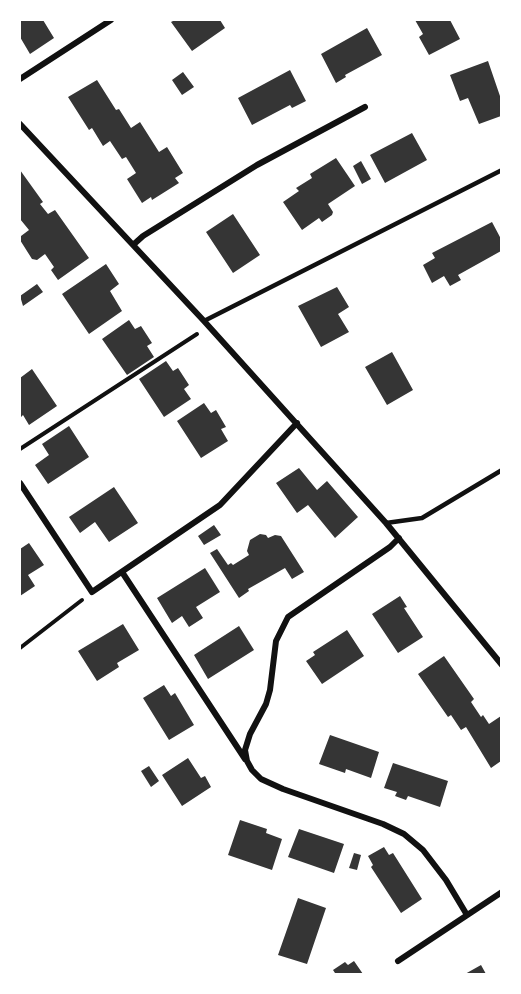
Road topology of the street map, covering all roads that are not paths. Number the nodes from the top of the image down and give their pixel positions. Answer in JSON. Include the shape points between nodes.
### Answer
{"nodes":[{"id":1,"x":111,"y":20,"type":"edge"},
{"id":2,"x":20,"y":79,"type":"edge"},
{"id":3,"x":365,"y":106,"type":"dead end"},
{"id":4,"x":20,"y":124,"type":"edge"},
{"id":5,"x":501,"y":170,"type":"edge"},
{"id":6,"x":133,"y":245,"type":"junction"},
{"id":7,"x":204,"y":321,"type":"junction"},
{"id":8,"x":297,"y":423,"type":"junction"},
{"id":9,"x":501,"y":470,"type":"edge"},
{"id":10,"x":20,"y":483,"type":"edge"},
{"id":11,"x":386,"y":523,"type":"junction"},
{"id":12,"x":399,"y":538,"type":"junction"},
{"id":13,"x":122,"y":572,"type":"junction"},
{"id":14,"x":501,"y":664,"type":"edge"},
{"id":15,"x":247,"y":761,"type":"junction"},
{"id":16,"x":501,"y":892,"type":"edge"},
{"id":17,"x":467,"y":915,"type":"junction"},
{"id":18,"x":398,"y":961,"type":"dead end"}],
"edges":[{"from":1,"to":2,"type":"street"},
{"from":3,"to":6,"type":"street","via":[[257,165]]},
{"from":4,"to":6,"type":"street"},
{"from":5,"to":7,"type":"lane"},
{"from":6,"to":7,"type":"street"},
{"from":7,"to":8,"type":"street"},
{"from":8,"to":11,"type":"street"},
{"from":8,"to":13,"type":"street","via":[[220,505]]},
{"from":9,"to":11,"type":"lane","via":[[422,518]]},
{"from":10,"to":13,"type":"street","via":[[92,592]]},
{"from":11,"to":12,"type":"street"},
{"from":12,"to":14,"type":"street"},
{"from":12,"to":15,"type":"street","via":[[288,617],[276,641],[270,690],[250,734]]},
{"from":13,"to":15,"type":"street"},
{"from":15,"to":17,"type":"street","via":[[261,779],[404,834],[423,850]]},
{"from":16,"to":17,"type":"street"},
{"from":17,"to":18,"type":"street"}]}
